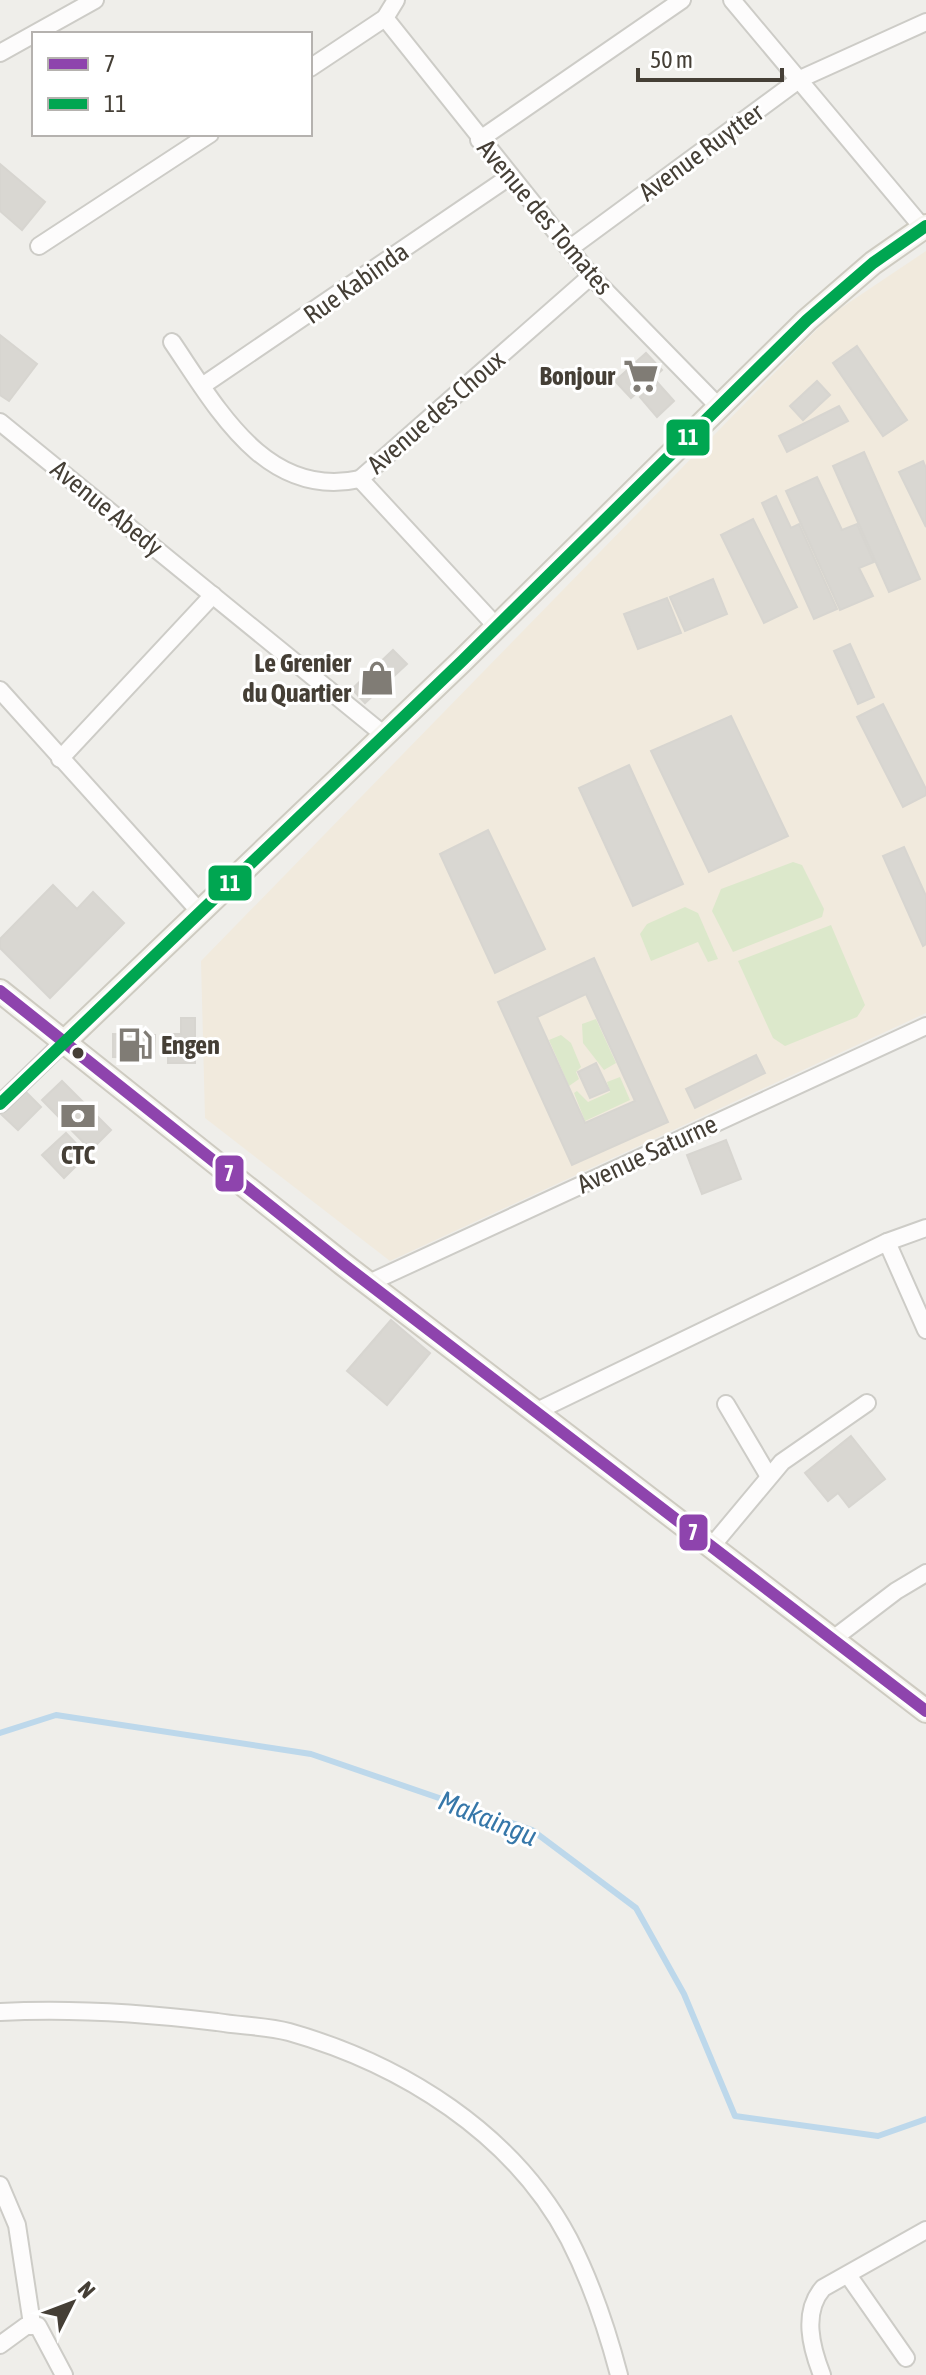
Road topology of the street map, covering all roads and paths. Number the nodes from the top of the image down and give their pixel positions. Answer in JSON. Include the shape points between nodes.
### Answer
{"nodes":[{"id":1,"x":95,"y":0,"type":"edge"},
{"id":2,"x":396,"y":0,"type":"edge"},
{"id":3,"x":682,"y":0,"type":"edge"},
{"id":4,"x":732,"y":0,"type":"edge"},
{"id":5,"x":385,"y":18,"type":"junction"},
{"id":6,"x":926,"y":22,"type":"edge"},
{"id":7,"x":38,"y":32,"type":"edge"},
{"id":8,"x":32,"y":35,"type":"edge"},
{"id":9,"x":0,"y":53,"type":"edge"},
{"id":10,"x":312,"y":67,"type":"edge"},
{"id":11,"x":800,"y":79,"type":"junction"},
{"id":12,"x":207,"y":136,"type":"edge"},
{"id":13,"x":479,"y":140,"type":"junction"},
{"id":14,"x":509,"y":177,"type":"junction"},
{"id":15,"x":924,"y":227,"type":"edge"},
{"id":16,"x":39,"y":246,"type":"dead end"},
{"id":17,"x":569,"y":249,"type":"junction"},
{"id":18,"x":591,"y":276,"type":"junction"},
{"id":19,"x":172,"y":342,"type":"dead end"},
{"id":20,"x":202,"y":386,"type":"junction"},
{"id":21,"x":718,"y":406,"type":"junction"},
{"id":22,"x":0,"y":422,"type":"edge"},
{"id":23,"x":360,"y":479,"type":"junction"},
{"id":24,"x":213,"y":595,"type":"junction"},
{"id":25,"x":496,"y":626,"type":"junction"},
{"id":26,"x":0,"y":690,"type":"edge"},
{"id":27,"x":383,"y":734,"type":"junction"},
{"id":28,"x":60,"y":759,"type":"junction"},
{"id":29,"x":199,"y":911,"type":"junction"},
{"id":30,"x":0,"y":991,"type":"edge"},
{"id":31,"x":926,"y":1026,"type":"edge"},
{"id":32,"x":65,"y":1041,"type":"junction"},
{"id":33,"x":0,"y":1104,"type":"edge"},
{"id":34,"x":926,"y":1228,"type":"edge"},
{"id":35,"x":887,"y":1242,"type":"junction"},
{"id":36,"x":369,"y":1283,"type":"junction"},
{"id":37,"x":926,"y":1330,"type":"edge"},
{"id":38,"x":867,"y":1403,"type":"dead end"},
{"id":39,"x":726,"y":1404,"type":"dead end"},
{"id":40,"x":537,"y":1411,"type":"junction"},
{"id":41,"x":768,"y":1475,"type":"junction"},
{"id":42,"x":711,"y":1547,"type":"junction"},
{"id":43,"x":926,"y":1573,"type":"edge"},
{"id":44,"x":833,"y":1639,"type":"junction"},
{"id":45,"x":925,"y":1710,"type":"edge"},
{"id":46,"x":0,"y":2012,"type":"edge"},
{"id":47,"x":0,"y":2185,"type":"edge"},
{"id":48,"x":926,"y":2230,"type":"edge"},
{"id":49,"x":848,"y":2275,"type":"junction"},
{"id":50,"x":32,"y":2324,"type":"junction"},
{"id":51,"x":0,"y":2345,"type":"edge"},
{"id":52,"x":906,"y":2358,"type":"dead end"},
{"id":53,"x":64,"y":2375,"type":"edge"},
{"id":54,"x":619,"y":2375,"type":"edge"},
{"id":55,"x":822,"y":2375,"type":"edge"}],
"edges":[{"from":1,"to":7,"type":"street"},
{"from":2,"to":5,"type":"street"},
{"from":3,"to":13,"type":"street"},
{"from":4,"to":11,"type":"street"},
{"from":5,"to":10,"type":"street"},
{"from":5,"to":13,"type":"street","name":"Avenue des Tomates"},
{"from":6,"to":11,"type":"street","name":"Avenue Ruytter"},
{"from":8,"to":9,"type":"street"},
{"from":11,"to":15,"type":"street"},
{"from":11,"to":17,"type":"street","name":"Avenue Ruytter"},
{"from":12,"to":16,"type":"street"},
{"from":13,"to":14,"type":"street","name":"Avenue des Tomates"},
{"from":14,"to":17,"type":"street","name":"Avenue des Tomates"},
{"from":14,"to":20,"type":"street","name":"Rue Kabinda"},
{"from":15,"to":21,"type":"main road","via":[[827,302]]},
{"from":17,"to":18,"type":"street","name":"Avenue des Tomates"},
{"from":18,"to":21,"type":"street","name":"Avenue des Tomates"},
{"from":18,"to":23,"type":"street","name":"Avenue des Choux"},
{"from":19,"to":20,"type":"street"},
{"from":20,"to":23,"type":"street","via":[[267,461],[316,483]]},
{"from":21,"to":25,"type":"main road"},
{"from":22,"to":24,"type":"street","name":"Avenue Abedy"},
{"from":23,"to":25,"type":"street","name":"Avenue des Choux"},
{"from":24,"to":27,"type":"street","name":"Avenue Abedy"},
{"from":24,"to":28,"type":"street"},
{"from":25,"to":27,"type":"main road"},
{"from":26,"to":28,"type":"street"},
{"from":27,"to":29,"type":"main road"},
{"from":28,"to":29,"type":"street"},
{"from":29,"to":32,"type":"main road"},
{"from":30,"to":32,"type":"main road"},
{"from":31,"to":36,"type":"street","name":"Avenue Saturne"},
{"from":32,"to":33,"type":"street"},
{"from":32,"to":36,"type":"main road"},
{"from":34,"to":35,"type":"street"},
{"from":35,"to":37,"type":"street"},
{"from":35,"to":40,"type":"street"},
{"from":36,"to":40,"type":"main road"},
{"from":38,"to":41,"type":"street"},
{"from":39,"to":41,"type":"street"},
{"from":40,"to":42,"type":"main road"},
{"from":41,"to":42,"type":"street"},
{"from":42,"to":44,"type":"main road"},
{"from":43,"to":44,"type":"street"},
{"from":44,"to":45,"type":"main road"},
{"from":46,"to":54,"type":"street","via":[[69,2008],[287,2032],[392,2072],[489,2137],[517,2165],[568,2236]]},
{"from":47,"to":50,"type":"street","via":[[17,2225]]},
{"from":48,"to":49,"type":"street"},
{"from":49,"to":52,"type":"street"},
{"from":49,"to":55,"type":"street","via":[[823,2288],[812,2301],[810,2320]]},
{"from":50,"to":51,"type":"street"},
{"from":50,"to":53,"type":"street","via":[[43,2332]]}]}
